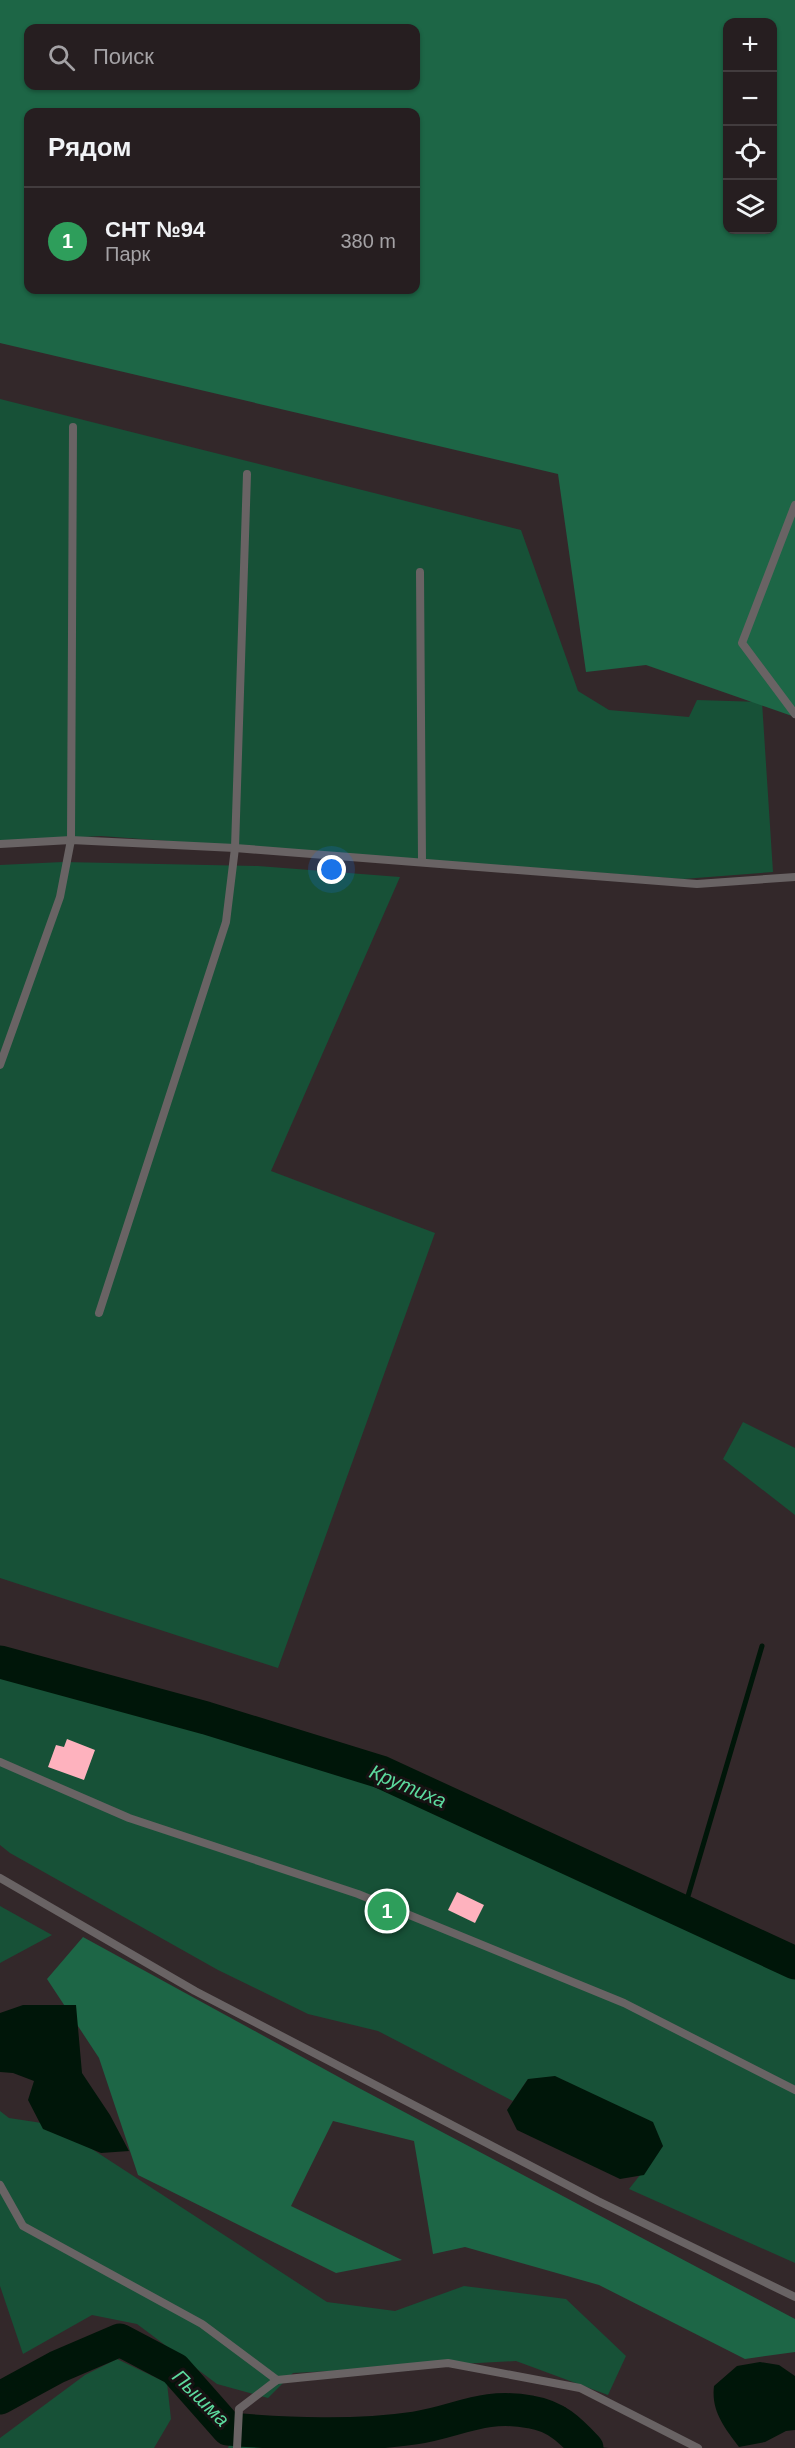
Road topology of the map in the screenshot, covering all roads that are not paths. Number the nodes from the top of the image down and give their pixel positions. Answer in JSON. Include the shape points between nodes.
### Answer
{"nodes":[{"id":1,"x":73,"y":427,"type":"dead end"},
{"id":2,"x":247,"y":474,"type":"dead end"},
{"id":3,"x":795,"y":505,"type":"edge"},
{"id":4,"x":420,"y":572,"type":"dead end"},
{"id":5,"x":795,"y":714,"type":"edge"},
{"id":6,"x":71,"y":840,"type":"junction"},
{"id":7,"x":0,"y":844,"type":"edge"},
{"id":8,"x":235,"y":848,"type":"junction"},
{"id":9,"x":422,"y":861,"type":"junction"},
{"id":10,"x":795,"y":877,"type":"edge"},
{"id":11,"x":0,"y":1065,"type":"edge"},
{"id":12,"x":99,"y":1313,"type":"dead end"},
{"id":13,"x":0,"y":1762,"type":"edge"},
{"id":14,"x":0,"y":1878,"type":"edge"},
{"id":15,"x":795,"y":2090,"type":"edge"},
{"id":16,"x":0,"y":2185,"type":"edge"},
{"id":17,"x":795,"y":2297,"type":"edge"},
{"id":18,"x":277,"y":2379,"type":"junction"},
{"id":19,"x":237,"y":2448,"type":"edge"},
{"id":20,"x":698,"y":2448,"type":"edge"}],
"edges":[{"from":1,"to":6,"type":"lane"},
{"from":2,"to":8,"type":"lane"},
{"from":3,"to":5,"type":"lane","via":[[742,643]]},
{"from":4,"to":9,"type":"lane"},
{"from":6,"to":7,"type":"lane"},
{"from":6,"to":8,"type":"lane"},
{"from":6,"to":11,"type":"lane","via":[[60,897]]},
{"from":8,"to":9,"type":"lane"},
{"from":8,"to":12,"type":"lane","via":[[226,922]]},
{"from":9,"to":10,"type":"lane","via":[[696,884]]},
{"from":13,"to":15,"type":"lane","via":[[129,1818],[358,1894],[624,2003]]},
{"from":14,"to":17,"type":"lane","via":[[195,1990],[598,2201]]},
{"from":16,"to":18,"type":"lane","via":[[23,2226],[202,2324]]},
{"from":18,"to":19,"type":"lane","via":[[239,2409]]},
{"from":18,"to":20,"type":"lane","via":[[448,2363],[580,2388]]}]}
